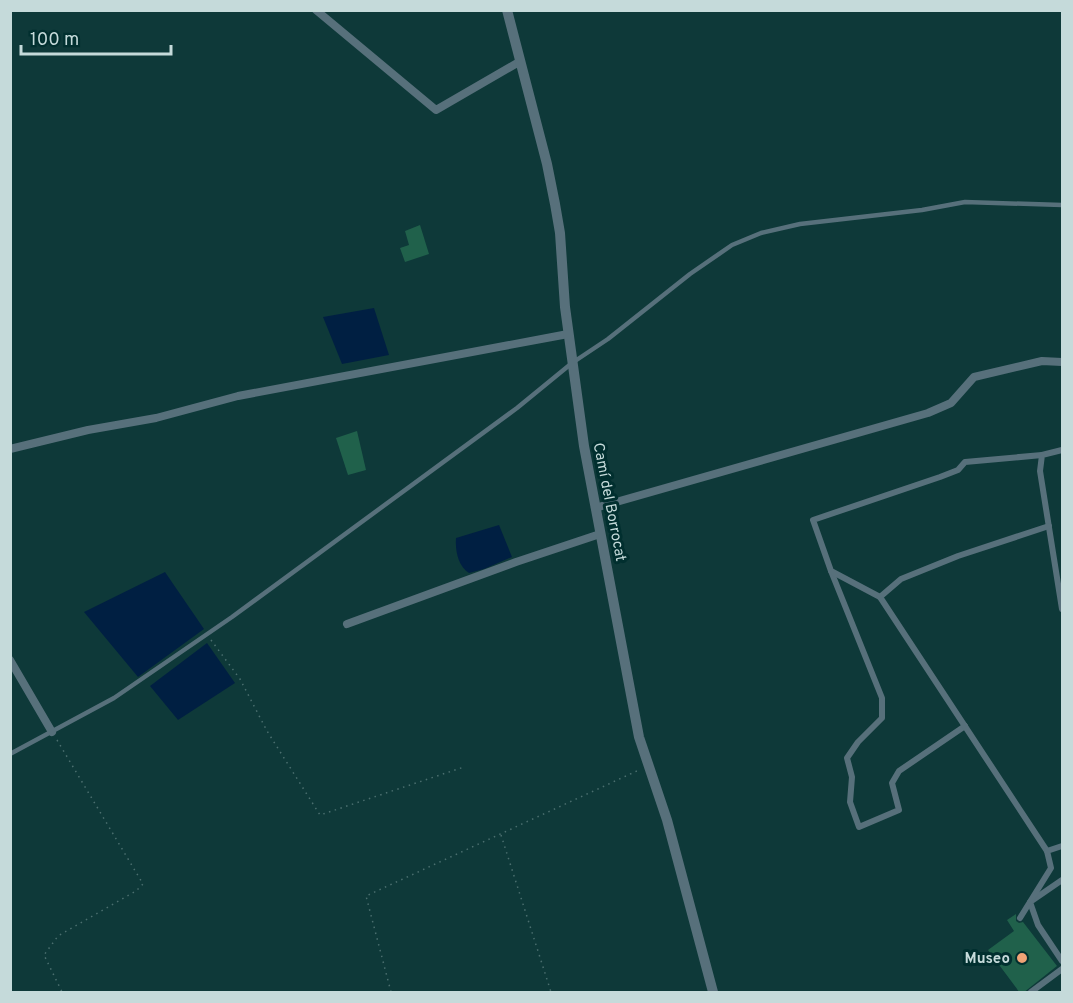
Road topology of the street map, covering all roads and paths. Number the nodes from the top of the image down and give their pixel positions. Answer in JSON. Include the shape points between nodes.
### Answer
{"nodes":[{"id":1,"x":316,"y":10,"type":"edge"},
{"id":2,"x":507,"y":10,"type":"edge"},
{"id":3,"x":519,"y":62,"type":"junction"},
{"id":4,"x":1062,"y":205,"type":"edge"},
{"id":5,"x":568,"y":334,"type":"junction"},
{"id":6,"x":1062,"y":362,"type":"edge"},
{"id":7,"x":572,"y":363,"type":"junction"},
{"id":8,"x":10,"y":449,"type":"edge"},
{"id":9,"x":1062,"y":450,"type":"edge"},
{"id":10,"x":1042,"y":455,"type":"junction"},
{"id":11,"x":595,"y":507,"type":"junction"},
{"id":12,"x":1049,"y":525,"type":"junction"},
{"id":13,"x":600,"y":534,"type":"junction"},
{"id":14,"x":831,"y":571,"type":"junction"},
{"id":15,"x":880,"y":597,"type":"junction"},
{"id":16,"x":1062,"y":609,"type":"edge"},
{"id":17,"x":347,"y":624,"type":"dead end"},
{"id":18,"x":207,"y":634,"type":"junction"},
{"id":19,"x":10,"y":660,"type":"edge"},
{"id":20,"x":965,"y":726,"type":"junction"},
{"id":21,"x":52,"y":732,"type":"junction"},
{"id":22,"x":10,"y":754,"type":"edge"},
{"id":23,"x":648,"y":766,"type":"junction"},
{"id":24,"x":464,"y":767,"type":"dead end"},
{"id":25,"x":501,"y":834,"type":"junction"},
{"id":26,"x":1062,"y":846,"type":"edge"},
{"id":27,"x":1047,"y":851,"type":"junction"},
{"id":28,"x":1062,"y":880,"type":"edge"},
{"id":29,"x":1030,"y":903,"type":"junction"},
{"id":30,"x":1020,"y":918,"type":"dead end"},
{"id":31,"x":1062,"y":961,"type":"edge"},
{"id":32,"x":1062,"y":969,"type":"edge"},
{"id":33,"x":62,"y":993,"type":"edge"},
{"id":34,"x":391,"y":993,"type":"edge"},
{"id":35,"x":551,"y":993,"type":"edge"},
{"id":36,"x":713,"y":993,"type":"edge"},
{"id":37,"x":1030,"y":993,"type":"edge"}],
"edges":[{"from":1,"to":3,"type":"street","via":[[436,110]]},
{"from":2,"to":3,"type":"street","name":"Camí del Borrocat"},
{"from":3,"to":5,"type":"street","name":"Camí del Borrocat","via":[[555,204]]},
{"from":4,"to":7,"type":"lane","via":[[965,202],[800,224],[761,233],[715,256]]},
{"from":5,"to":7,"type":"street","name":"Camí del Borrocat"},
{"from":5,"to":8,"type":"street","via":[[238,396]]},
{"from":6,"to":11,"type":"street","via":[[1042,361],[974,377],[951,403],[928,413]]},
{"from":7,"to":11,"type":"street","name":"Camí del Borrocat"},
{"from":7,"to":18,"type":"lane","via":[[517,408]]},
{"from":9,"to":10,"type":"street"},
{"from":10,"to":12,"type":"street","via":[[1040,471]]},
{"from":10,"to":14,"type":"street","via":[[964,462],[958,470],[940,477],[813,520]]},
{"from":11,"to":13,"type":"street","name":"Camí del Borrocat"},
{"from":12,"to":15,"type":"street","via":[[901,579]]},
{"from":12,"to":16,"type":"street"},
{"from":13,"to":17,"type":"street"},
{"from":13,"to":23,"type":"street","name":"Camí del Borrocat"},
{"from":14,"to":15,"type":"street"},
{"from":14,"to":20,"type":"street","via":[[882,698],[882,717],[847,758],[852,777],[850,802],[859,827],[899,810],[892,783],[899,771]]},
{"from":15,"to":20,"type":"street"},
{"from":18,"to":21,"type":"lane","via":[[114,698]]},
{"from":18,"to":24,"type":"path","via":[[240,679],[267,731],[320,815]]},
{"from":19,"to":21,"type":"street"},
{"from":20,"to":27,"type":"street"},
{"from":21,"to":22,"type":"lane"},
{"from":21,"to":33,"type":"path","via":[[143,884],[58,936],[44,955]]},
{"from":23,"to":25,"type":"path"},
{"from":23,"to":36,"type":"street","name":"Camí del Borrocat","via":[[667,820]]},
{"from":25,"to":34,"type":"path","via":[[366,896]]},
{"from":25,"to":35,"type":"path"},
{"from":26,"to":27,"type":"street"},
{"from":27,"to":29,"type":"street","via":[[1051,868]]},
{"from":28,"to":29,"type":"street"},
{"from":29,"to":30,"type":"street"},
{"from":29,"to":31,"type":"street","via":[[1038,925]]},
{"from":32,"to":37,"type":"street"}]}
